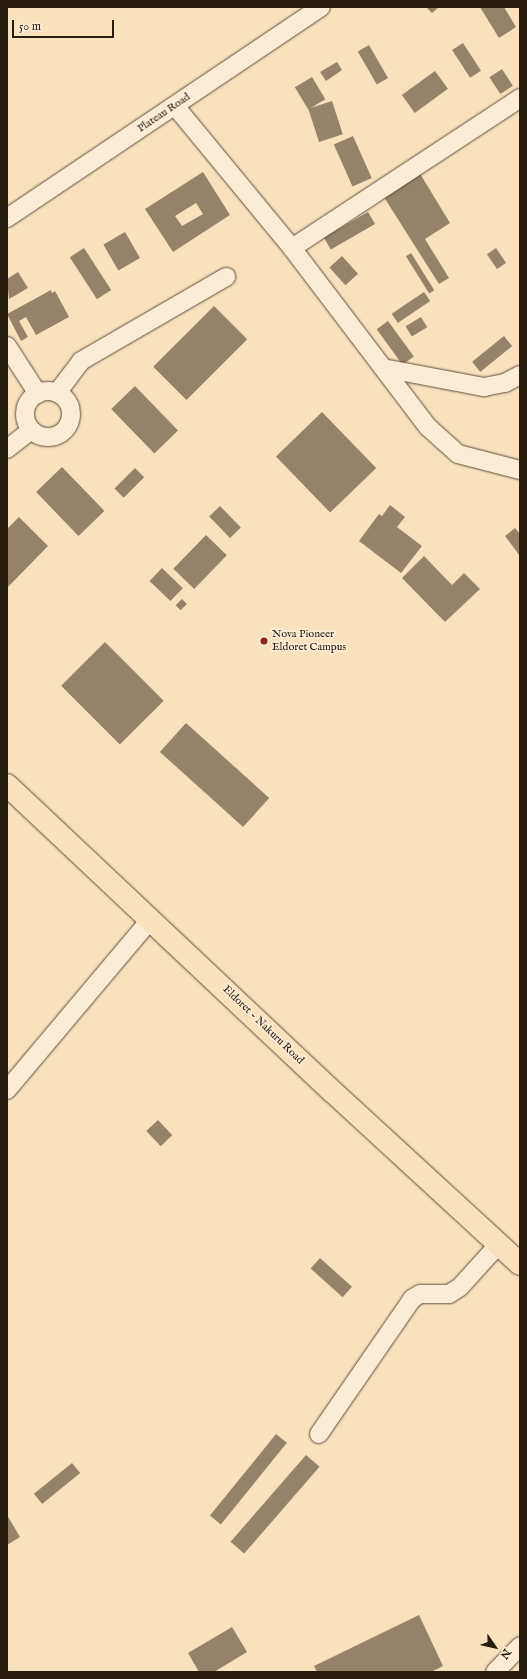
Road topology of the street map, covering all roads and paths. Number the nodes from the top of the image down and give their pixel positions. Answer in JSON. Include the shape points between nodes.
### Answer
{"nodes":[{"id":1,"x":321,"y":7,"type":"edge"},
{"id":2,"x":520,"y":98,"type":"edge"},
{"id":3,"x":175,"y":106,"type":"junction"},
{"id":4,"x":7,"y":218,"type":"edge"},
{"id":5,"x":292,"y":248,"type":"junction"},
{"id":6,"x":226,"y":277,"type":"dead end"},
{"id":7,"x":7,"y":346,"type":"edge"},
{"id":8,"x":7,"y":366,"type":"edge"},
{"id":9,"x":383,"y":368,"type":"junction"},
{"id":10,"x":520,"y":375,"type":"edge"},
{"id":11,"x":57,"y":393,"type":"junction"},
{"id":12,"x":35,"y":396,"type":"junction"},
{"id":13,"x":31,"y":430,"type":"junction"},
{"id":14,"x":7,"y":449,"type":"edge"},
{"id":15,"x":520,"y":470,"type":"edge"},
{"id":16,"x":7,"y":785,"type":"edge"},
{"id":17,"x":151,"y":920,"type":"junction"},
{"id":18,"x":7,"y":1090,"type":"edge"},
{"id":19,"x":499,"y":1244,"type":"junction"},
{"id":20,"x":520,"y":1264,"type":"edge"},
{"id":21,"x":319,"y":1434,"type":"dead end"},
{"id":22,"x":520,"y":1646,"type":"edge"},
{"id":23,"x":496,"y":1672,"type":"edge"}],
"edges":[{"from":1,"to":3,"type":"street","name":"Plateau Road"},
{"from":2,"to":5,"type":"street"},
{"from":3,"to":4,"type":"street","name":"Plateau Road"},
{"from":3,"to":5,"type":"street"},
{"from":5,"to":9,"type":"street"},
{"from":6,"to":11,"type":"street","via":[[81,362]]},
{"from":7,"to":12,"type":"street"},
{"from":8,"to":12,"type":"street"},
{"from":9,"to":10,"type":"street","via":[[484,387],[505,383]]},
{"from":9,"to":15,"type":"street","via":[[443,443],[458,454]]},
{"from":11,"to":12,"type":"street","via":[[50,391]]},
{"from":11,"to":13,"type":"street","via":[[70,407],[70,419],[65,430],[51,437],[43,437]]},
{"from":12,"to":13,"type":"street","via":[[25,415]]},
{"from":13,"to":14,"type":"street"},
{"from":16,"to":17,"type":"highway","name":"Eldoret - Nakuru Road"},
{"from":17,"to":18,"type":"street"},
{"from":17,"to":19,"type":"highway","name":"Eldoret - Nakuru Road"},
{"from":19,"to":20,"type":"highway","name":"Eldoret - Nakuru Road"},
{"from":19,"to":21,"type":"street","via":[[460,1287],[449,1294],[420,1294],[412,1299]]},
{"from":22,"to":23,"type":"street"}]}
